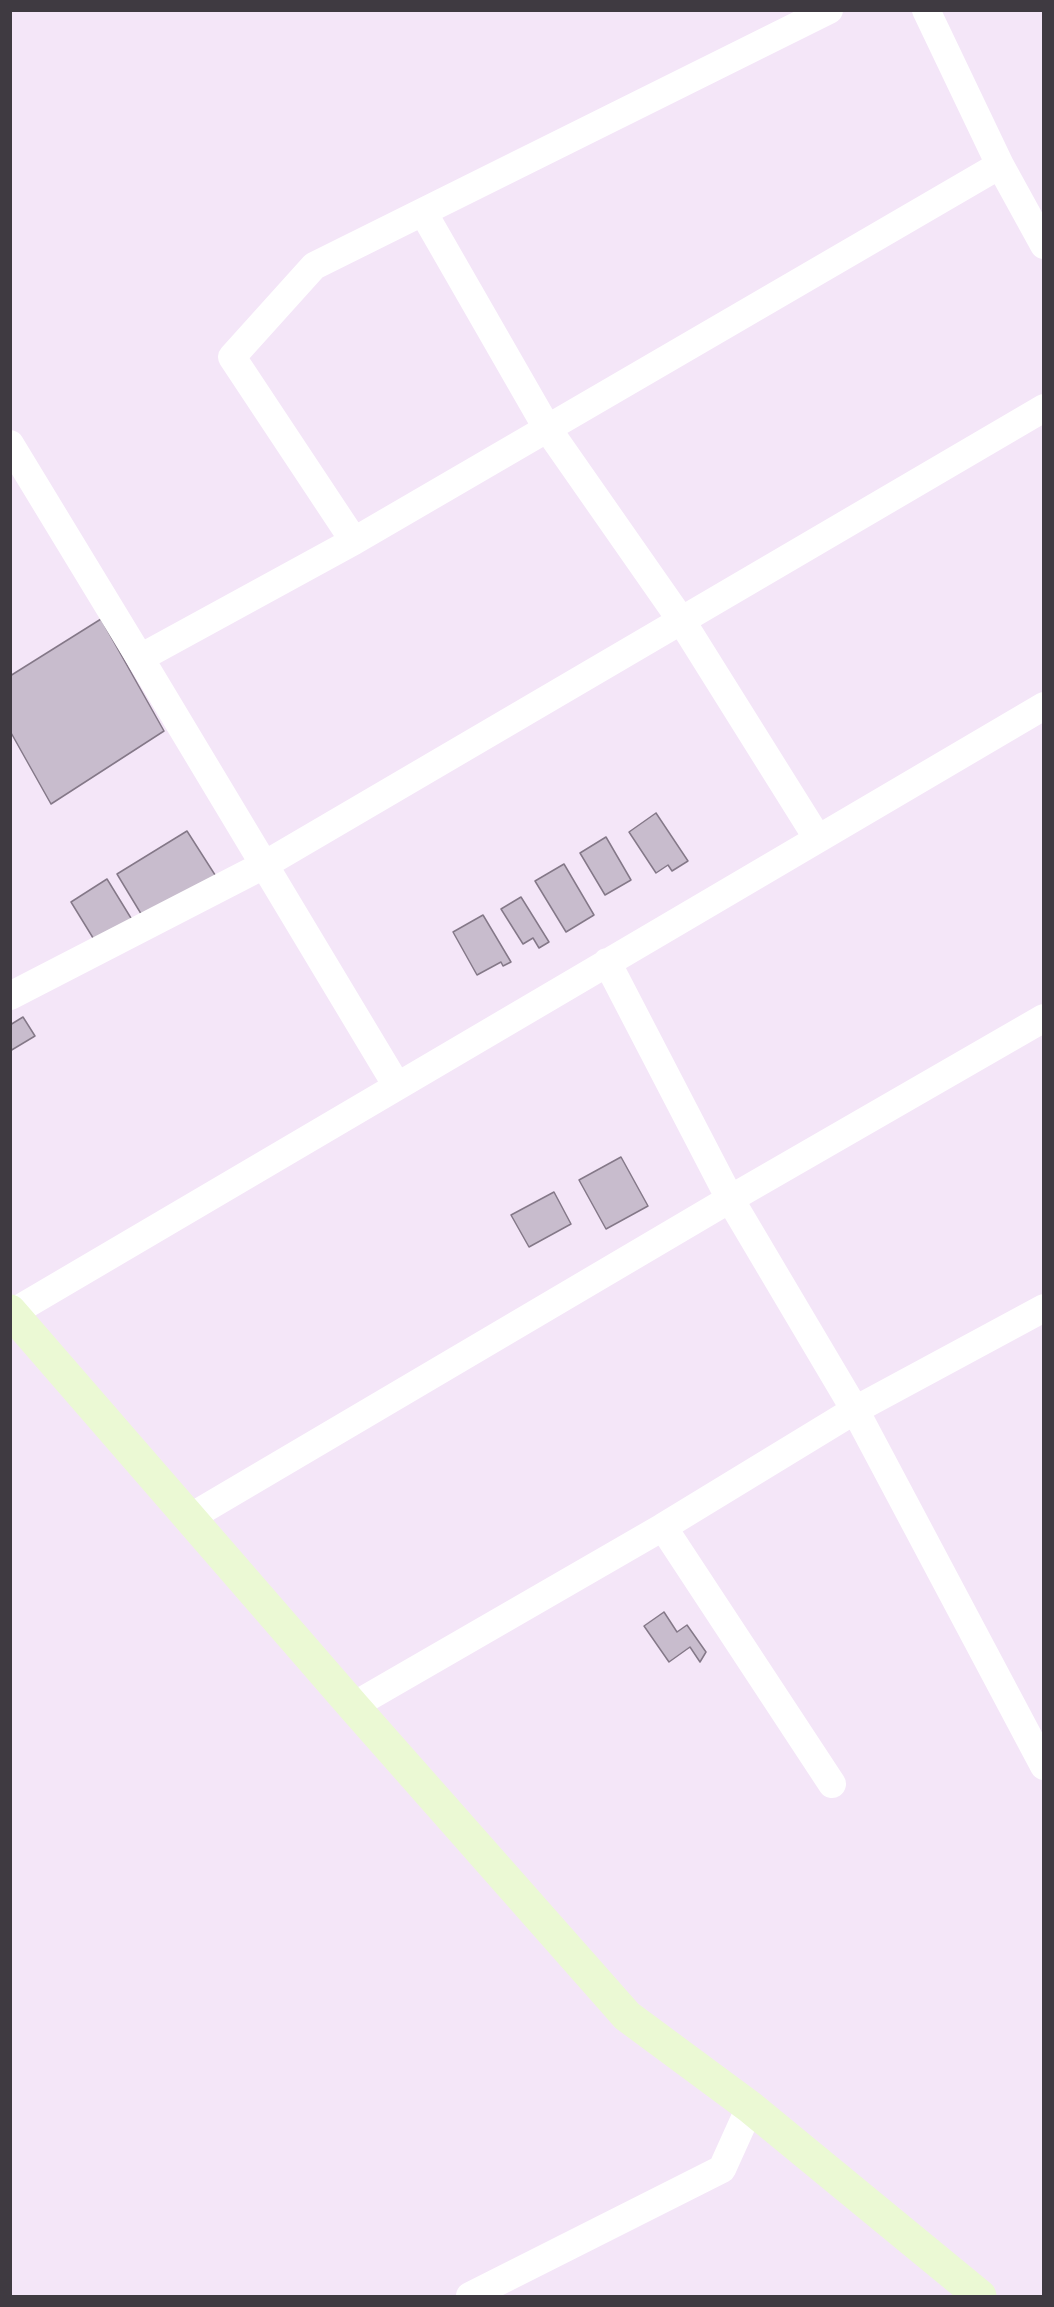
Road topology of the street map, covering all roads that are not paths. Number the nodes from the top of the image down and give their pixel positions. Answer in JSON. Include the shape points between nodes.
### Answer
{"nodes":[{"id":1,"x":829,"y":10,"type":"edge"},
{"id":2,"x":926,"y":10,"type":"edge"},
{"id":3,"x":1000,"y":165,"type":"junction"},
{"id":4,"x":423,"y":212,"type":"junction"},
{"id":5,"x":1044,"y":245,"type":"edge"},
{"id":6,"x":1044,"y":408,"type":"edge"},
{"id":7,"x":547,"y":428,"type":"junction"},
{"id":8,"x":10,"y":444,"type":"edge"},
{"id":9,"x":354,"y":541,"type":"junction"},
{"id":10,"x":681,"y":620,"type":"junction"},
{"id":11,"x":140,"y":658,"type":"junction"},
{"id":12,"x":1044,"y":706,"type":"edge"},
{"id":13,"x":818,"y":839,"type":"junction"},
{"id":14,"x":264,"y":865,"type":"junction"},
{"id":15,"x":607,"y":962,"type":"junction"},
{"id":16,"x":10,"y":996,"type":"edge"},
{"id":17,"x":1044,"y":1018,"type":"edge"},
{"id":18,"x":398,"y":1086,"type":"junction"},
{"id":19,"x":730,"y":1199,"type":"junction"},
{"id":20,"x":1044,"y":1308,"type":"edge"},
{"id":21,"x":11,"y":1312,"type":"edge"},
{"id":22,"x":855,"y":1410,"type":"junction"},
{"id":23,"x":189,"y":1518,"type":"junction"},
{"id":24,"x":663,"y":1527,"type":"junction"},
{"id":25,"x":353,"y":1706,"type":"junction"},
{"id":26,"x":1044,"y":1766,"type":"edge"},
{"id":27,"x":832,"y":1784,"type":"dead end"},
{"id":28,"x":750,"y":2107,"type":"junction"},
{"id":29,"x":470,"y":2296,"type":"edge"},
{"id":30,"x":980,"y":2296,"type":"edge"}],
"edges":[{"from":1,"to":4,"type":"street"},
{"from":2,"to":3,"type":"street"},
{"from":3,"to":5,"type":"street"},
{"from":3,"to":7,"type":"street"},
{"from":4,"to":7,"type":"street"},
{"from":4,"to":9,"type":"street","via":[[314,266],[232,357]]},
{"from":6,"to":10,"type":"street"},
{"from":7,"to":9,"type":"street"},
{"from":7,"to":10,"type":"street"},
{"from":8,"to":11,"type":"street"},
{"from":9,"to":11,"type":"street"},
{"from":10,"to":13,"type":"street"},
{"from":10,"to":14,"type":"street"},
{"from":11,"to":14,"type":"street"},
{"from":12,"to":13,"type":"street"},
{"from":13,"to":15,"type":"street"},
{"from":14,"to":16,"type":"street"},
{"from":14,"to":18,"type":"street"},
{"from":15,"to":18,"type":"street"},
{"from":15,"to":19,"type":"street"},
{"from":17,"to":19,"type":"street"},
{"from":18,"to":21,"type":"street"},
{"from":19,"to":22,"type":"street"},
{"from":19,"to":23,"type":"street"},
{"from":20,"to":22,"type":"street"},
{"from":21,"to":23,"type":"street"},
{"from":22,"to":24,"type":"street"},
{"from":22,"to":26,"type":"street"},
{"from":23,"to":25,"type":"street"},
{"from":24,"to":25,"type":"street"},
{"from":24,"to":27,"type":"street"},
{"from":25,"to":28,"type":"street","via":[[627,2016]]},
{"from":28,"to":29,"type":"street","via":[[722,2169]]},
{"from":28,"to":30,"type":"street"}]}
